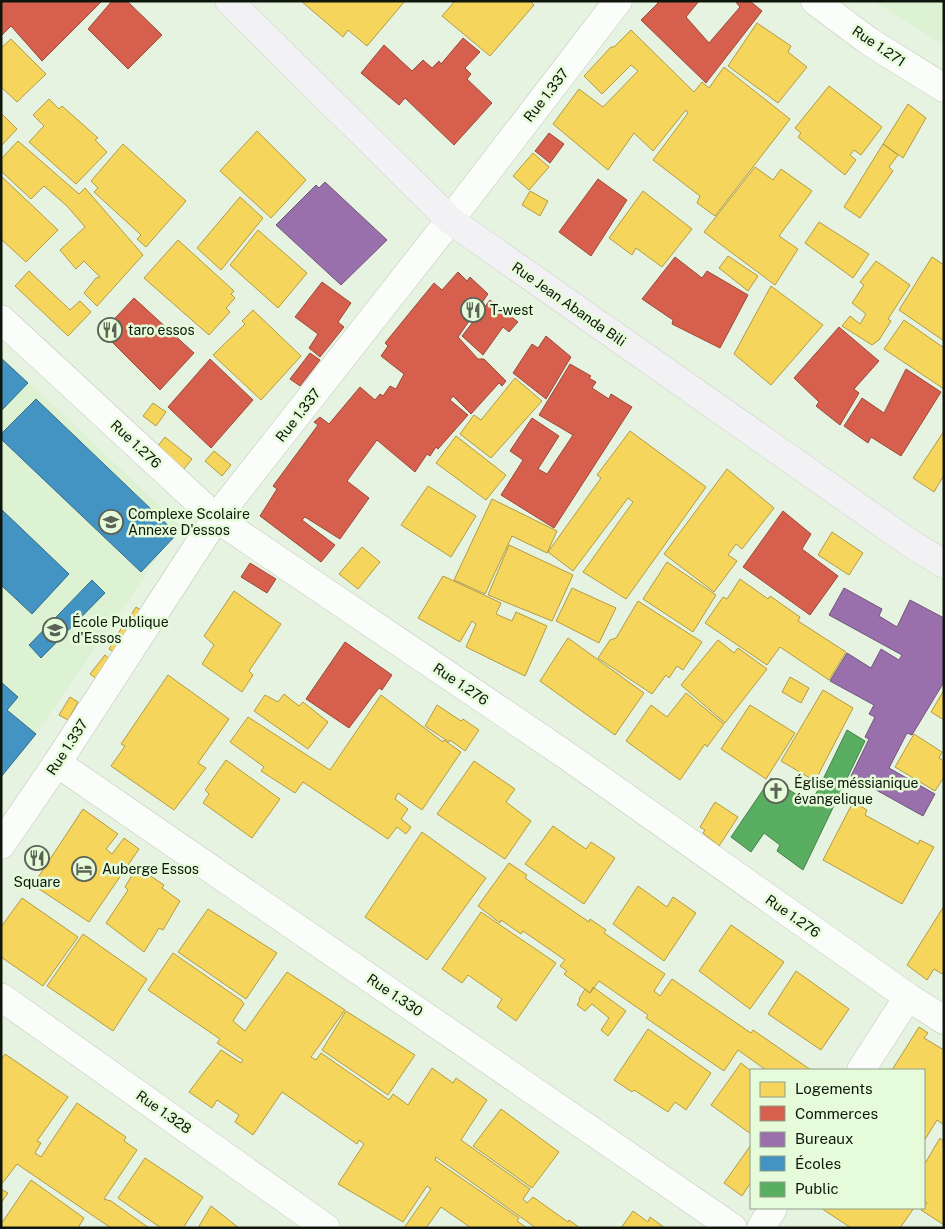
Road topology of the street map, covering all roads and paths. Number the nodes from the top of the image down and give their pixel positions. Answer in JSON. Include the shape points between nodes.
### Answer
{"nodes":[{"id":1,"x":229,"y":1,"type":"edge"},
{"id":2,"x":618,"y":1,"type":"edge"},
{"id":3,"x":815,"y":1,"type":"edge"},
{"id":4,"x":944,"y":88,"type":"edge"},
{"id":5,"x":450,"y":220,"type":"junction"},
{"id":6,"x":1,"y":320,"type":"edge"},
{"id":7,"x":216,"y":518,"type":"junction"},
{"id":8,"x":944,"y":564,"type":"edge"},
{"id":9,"x":57,"y":763,"type":"junction"},
{"id":10,"x":1,"y":845,"type":"edge"},
{"id":11,"x":1,"y":997,"type":"edge"},
{"id":12,"x":908,"y":997,"type":"junction"},
{"id":13,"x":944,"y":1020,"type":"edge"},
{"id":14,"x":862,"y":1069,"type":"edge"},
{"id":15,"x":772,"y":1209,"type":"edge"},
{"id":16,"x":326,"y":1228,"type":"edge"},
{"id":17,"x":733,"y":1228,"type":"edge"},
{"id":18,"x":760,"y":1228,"type":"edge"}],
"edges":[{"from":1,"to":5,"type":"main road","name":"Rue Jean Abanda Bili"},
{"from":2,"to":5,"type":"street","name":"Rue 1.337"},
{"from":3,"to":4,"type":"street","name":"Rue 1.271","via":[[870,42]]},
{"from":5,"to":7,"type":"street","name":"Rue 1.337"},
{"from":5,"to":8,"type":"main road","name":"Rue Jean Abanda Bili"},
{"from":6,"to":7,"type":"street","name":"Rue 1.276"},
{"from":7,"to":9,"type":"street","name":"Rue 1.337"},
{"from":7,"to":12,"type":"street","name":"Rue 1.276","via":[[563,753]]},
{"from":9,"to":10,"type":"street","name":"Rue 1.337"},
{"from":9,"to":17,"type":"street","name":"Rue 1.330"},
{"from":11,"to":16,"type":"street","name":"Rue 1.328"},
{"from":12,"to":13,"type":"street","name":"Rue 1.276"},
{"from":12,"to":14,"type":"street"},
{"from":15,"to":18,"type":"street"}]}
